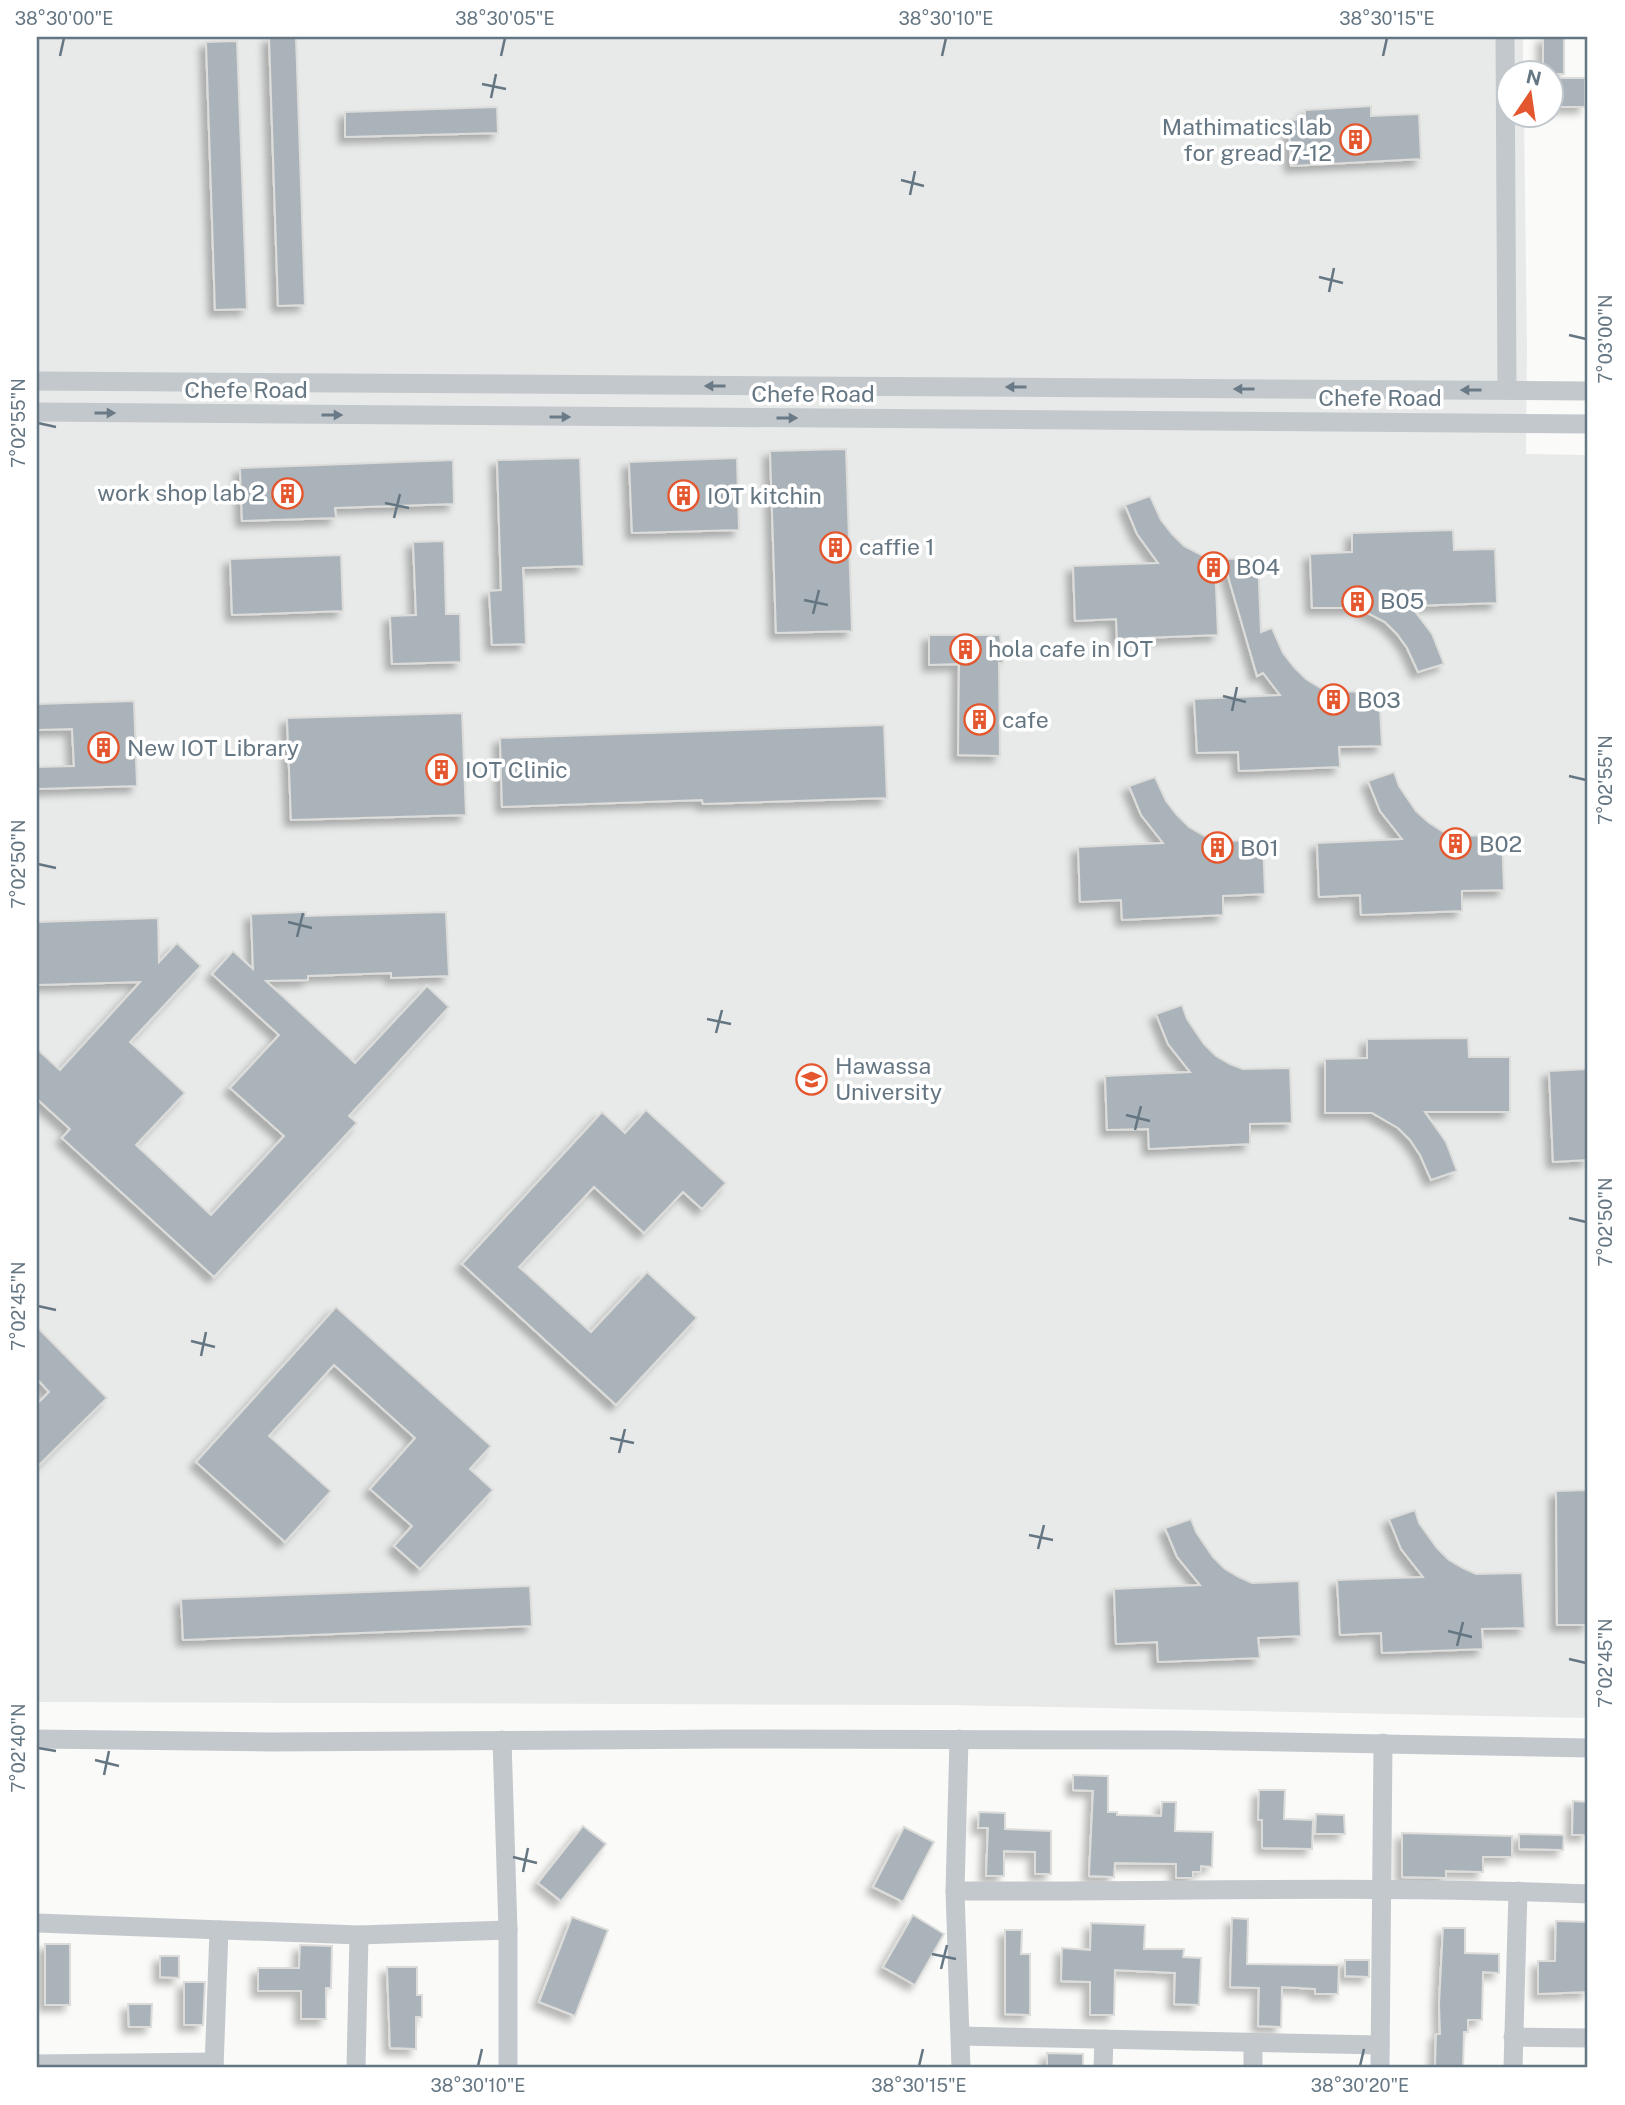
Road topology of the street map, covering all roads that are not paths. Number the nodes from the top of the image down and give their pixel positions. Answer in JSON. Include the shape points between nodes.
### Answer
{"nodes":[{"id":1,"x":1505,"y":37,"type":"edge"},
{"id":2,"x":37,"y":381,"type":"edge"},
{"id":3,"x":1507,"y":390,"type":"junction"},
{"id":4,"x":1588,"y":391,"type":"edge"},
{"id":5,"x":37,"y":412,"type":"edge"},
{"id":6,"x":1588,"y":425,"type":"edge"},
{"id":7,"x":37,"y":1739,"type":"edge"},
{"id":8,"x":502,"y":1740,"type":"junction"},
{"id":9,"x":959,"y":1740,"type":"junction"},
{"id":10,"x":1383,"y":1743,"type":"junction"},
{"id":11,"x":1588,"y":1748,"type":"edge"},
{"id":12,"x":1382,"y":1889,"type":"junction"},
{"id":13,"x":955,"y":1891,"type":"junction"},
{"id":14,"x":1518,"y":1891,"type":"junction"},
{"id":15,"x":1588,"y":1894,"type":"edge"},
{"id":16,"x":37,"y":1923,"type":"edge"},
{"id":17,"x":219,"y":1930,"type":"junction"},
{"id":18,"x":508,"y":1930,"type":"junction"},
{"id":19,"x":359,"y":1935,"type":"junction"},
{"id":20,"x":961,"y":2036,"type":"junction"},
{"id":21,"x":1513,"y":2037,"type":"junction"},
{"id":22,"x":1588,"y":2038,"type":"edge"},
{"id":23,"x":1104,"y":2039,"type":"junction"},
{"id":24,"x":1253,"y":2043,"type":"junction"},
{"id":25,"x":1380,"y":2045,"type":"junction"},
{"id":26,"x":37,"y":2064,"type":"edge"},
{"id":27,"x":214,"y":2065,"type":"edge"},
{"id":28,"x":76,"y":2066,"type":"edge"},
{"id":29,"x":356,"y":2068,"type":"edge"},
{"id":30,"x":508,"y":2068,"type":"edge"},
{"id":31,"x":961,"y":2068,"type":"edge"},
{"id":32,"x":1103,"y":2068,"type":"edge"},
{"id":33,"x":1253,"y":2068,"type":"edge"},
{"id":34,"x":1380,"y":2068,"type":"edge"},
{"id":35,"x":1513,"y":2068,"type":"edge"}],
"edges":[{"from":1,"to":3,"type":"street"},
{"from":3,"to":2,"type":"street","name":"Chefe Road","one_way":true},
{"from":3,"to":4,"type":"street","name":"Chefe Road"},
{"from":5,"to":6,"type":"street","name":"Chefe Road","one_way":true},
{"from":7,"to":8,"type":"street"},
{"from":8,"to":9,"type":"street"},
{"from":8,"to":18,"type":"street"},
{"from":9,"to":10,"type":"street"},
{"from":9,"to":13,"type":"street"},
{"from":10,"to":11,"type":"street"},
{"from":10,"to":12,"type":"street"},
{"from":12,"to":13,"type":"street"},
{"from":12,"to":14,"type":"street"},
{"from":12,"to":25,"type":"street"},
{"from":13,"to":20,"type":"street"},
{"from":14,"to":15,"type":"street"},
{"from":14,"to":21,"type":"street"},
{"from":16,"to":17,"type":"street"},
{"from":17,"to":19,"type":"street"},
{"from":17,"to":27,"type":"street"},
{"from":18,"to":19,"type":"street"},
{"from":18,"to":30,"type":"street"},
{"from":19,"to":29,"type":"street"},
{"from":20,"to":23,"type":"street"},
{"from":20,"to":31,"type":"street"},
{"from":21,"to":22,"type":"street"},
{"from":21,"to":35,"type":"street"},
{"from":23,"to":24,"type":"street"},
{"from":23,"to":32,"type":"street"},
{"from":24,"to":25,"type":"street"},
{"from":24,"to":33,"type":"street"},
{"from":25,"to":34,"type":"street"},
{"from":26,"to":28,"type":"street"},
{"from":27,"to":28,"type":"street"}]}
